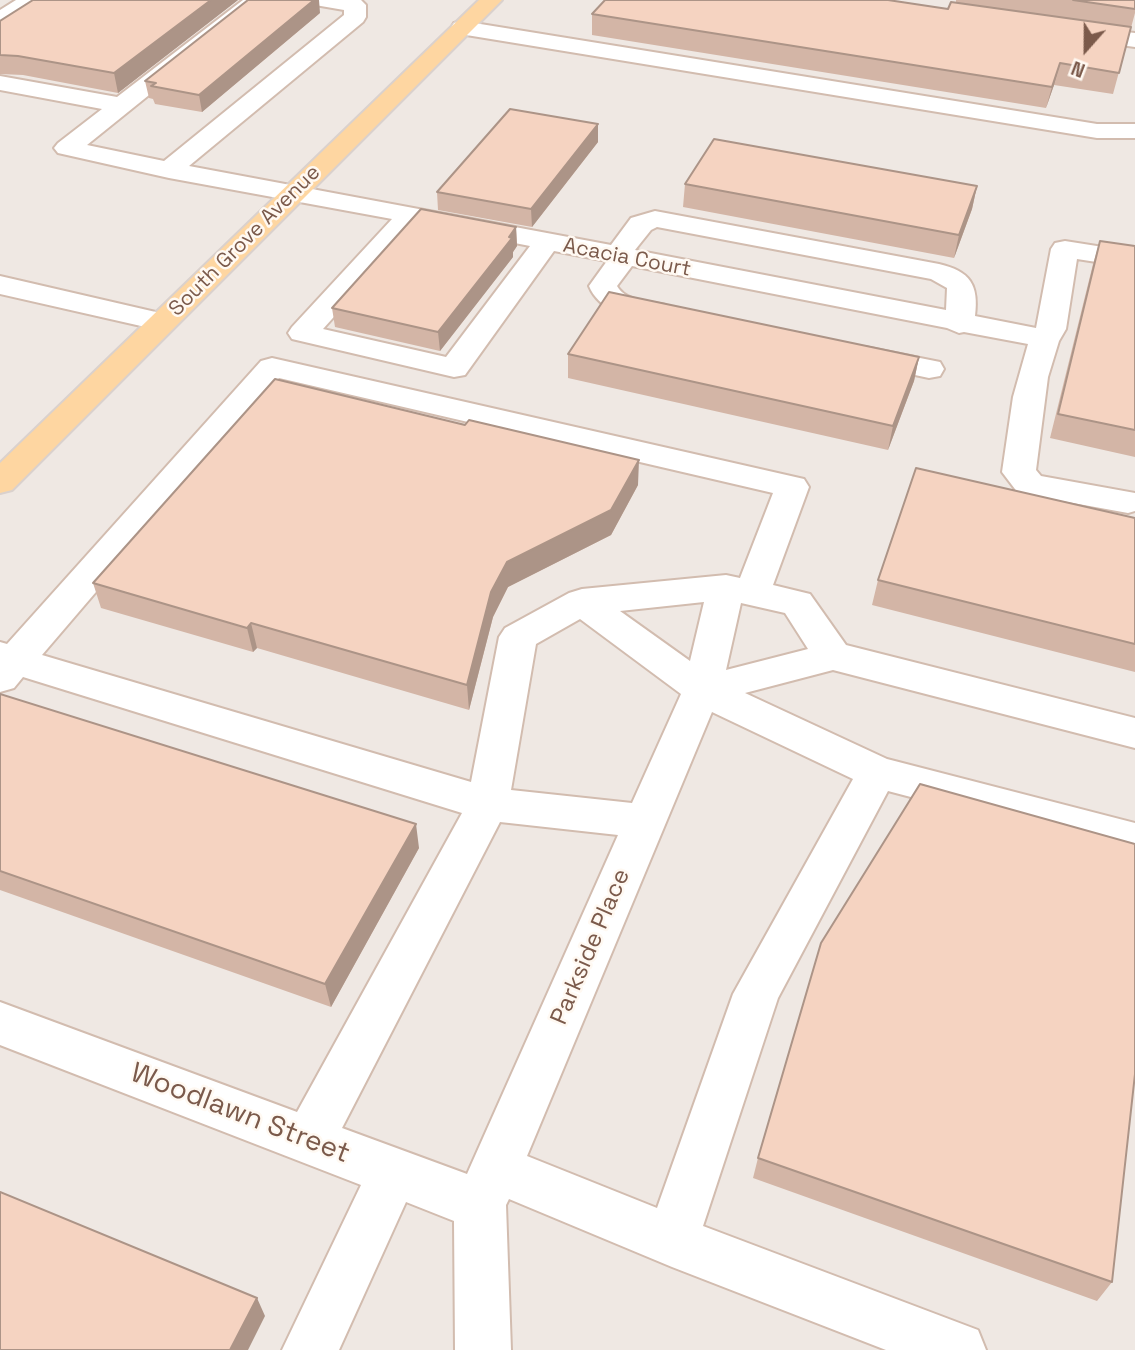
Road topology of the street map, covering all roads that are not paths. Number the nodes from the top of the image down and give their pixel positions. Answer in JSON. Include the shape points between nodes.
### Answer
{"nodes":[{"id":1,"x":31,"y":0,"type":"edge"},
{"id":2,"x":256,"y":0,"type":"edge"},
{"id":3,"x":323,"y":0,"type":"edge"},
{"id":4,"x":491,"y":0,"type":"edge"},
{"id":5,"x":0,"y":20,"type":"edge"},
{"id":6,"x":462,"y":28,"type":"junction"},
{"id":7,"x":1055,"y":30,"type":"edge"},
{"id":8,"x":1135,"y":40,"type":"edge"},
{"id":9,"x":0,"y":83,"type":"edge"},
{"id":10,"x":122,"y":105,"type":"junction"},
{"id":11,"x":1135,"y":131,"type":"edge"},
{"id":12,"x":169,"y":170,"type":"junction"},
{"id":13,"x":294,"y":192,"type":"junction"},
{"id":14,"x":411,"y":215,"type":"junction"},
{"id":15,"x":547,"y":242,"type":"junction"},
{"id":16,"x":621,"y":256,"type":"junction"},
{"id":17,"x":1135,"y":260,"type":"edge"},
{"id":18,"x":0,"y":285,"type":"edge"},
{"id":19,"x":678,"y":316,"type":"edge"},
{"id":20,"x":163,"y":322,"type":"junction"},
{"id":21,"x":959,"y":324,"type":"junction"},
{"id":22,"x":1043,"y":338,"type":"junction"},
{"id":23,"x":836,"y":350,"type":"edge"},
{"id":24,"x":929,"y":369,"type":"dead end"},
{"id":25,"x":0,"y":482,"type":"edge"},
{"id":26,"x":1128,"y":502,"type":"dead end"},
{"id":27,"x":739,"y":590,"type":"junction"},
{"id":28,"x":582,"y":602,"type":"junction"},
{"id":29,"x":833,"y":656,"type":"junction"},
{"id":30,"x":5,"y":665,"type":"edge"},
{"id":31,"x":702,"y":690,"type":"junction"},
{"id":32,"x":1135,"y":733,"type":"edge"},
{"id":33,"x":877,"y":772,"type":"junction"},
{"id":34,"x":488,"y":804,"type":"junction"},
{"id":35,"x":645,"y":821,"type":"junction"},
{"id":36,"x":1120,"y":835,"type":"dead end"},
{"id":37,"x":3,"y":1029,"type":"edge"},
{"id":38,"x":309,"y":1140,"type":"junction"},
{"id":39,"x":393,"y":1173,"type":"junction"},
{"id":40,"x":488,"y":1187,"type":"junction"},
{"id":41,"x":672,"y":1241,"type":"junction"},
{"id":42,"x":310,"y":1350,"type":"edge"},
{"id":43,"x":483,"y":1350,"type":"edge"},
{"id":44,"x":958,"y":1350,"type":"edge"}],
"edges":[{"from":1,"to":5,"type":"street"},
{"from":2,"to":10,"type":"street"},
{"from":3,"to":12,"type":"street","via":[[355,5],[355,17]]},
{"from":4,"to":6,"type":"main road","name":"South Grove Avenue"},
{"from":6,"to":11,"type":"street","via":[[1097,131]]},
{"from":6,"to":13,"type":"main road","name":"South Grove Avenue"},
{"from":7,"to":8,"type":"street"},
{"from":9,"to":10,"type":"street"},
{"from":10,"to":12,"type":"street","name":"Acacia Court","via":[[67,148]]},
{"from":12,"to":13,"type":"street","name":"Acacia Court"},
{"from":13,"to":14,"type":"street","name":"Acacia Court"},
{"from":13,"to":20,"type":"main road","name":"South Grove Avenue"},
{"from":14,"to":15,"type":"street","name":"Acacia Court"},
{"from":14,"to":15,"type":"street","via":[[303,333],[454,368]]},
{"from":15,"to":16,"type":"street","name":"Acacia Court"},
{"from":16,"to":19,"type":"street","via":[[603,286],[612,302]]},
{"from":16,"to":21,"type":"street","name":"Acacia Court"},
{"from":16,"to":21,"type":"street","via":[[641,223],[655,219],[939,272],[958,280],[964,290]]},
{"from":17,"to":22,"type":"street","via":[[1065,248],[1051,329]]},
{"from":18,"to":20,"type":"street"},
{"from":20,"to":25,"type":"main road","name":"South Grove Avenue"},
{"from":21,"to":22,"type":"street","name":"Acacia Court"},
{"from":22,"to":26,"type":"street","via":[[1019,472],[1030,485]]},
{"from":23,"to":24,"type":"street"},
{"from":27,"to":28,"type":"street"},
{"from":27,"to":29,"type":"street","via":[[797,603]]},
{"from":27,"to":30,"type":"street","name":"Parkside Place","via":[[792,487],[272,368]]},
{"from":27,"to":31,"type":"street","name":"Parkside Place"},
{"from":28,"to":31,"type":"street"},
{"from":28,"to":34,"type":"street","via":[[518,637]]},
{"from":29,"to":31,"type":"street"},
{"from":29,"to":32,"type":"street"},
{"from":30,"to":34,"type":"street"},
{"from":31,"to":33,"type":"street"},
{"from":31,"to":35,"type":"street","name":"Parkside Place"},
{"from":33,"to":36,"type":"street"},
{"from":33,"to":41,"type":"street","via":[[756,994]]},
{"from":34,"to":35,"type":"street"},
{"from":34,"to":38,"type":"street"},
{"from":35,"to":40,"type":"street","name":"Parkside Place"},
{"from":37,"to":38,"type":"street","name":"Woodlawn Street"},
{"from":38,"to":39,"type":"street","name":"Woodlawn Street"},
{"from":39,"to":40,"type":"street","name":"Woodlawn Street"},
{"from":39,"to":42,"type":"street"},
{"from":40,"to":41,"type":"street","name":"Woodlawn Street"},
{"from":40,"to":43,"type":"street"},
{"from":41,"to":44,"type":"street","name":"Woodlawn Street"}]}
